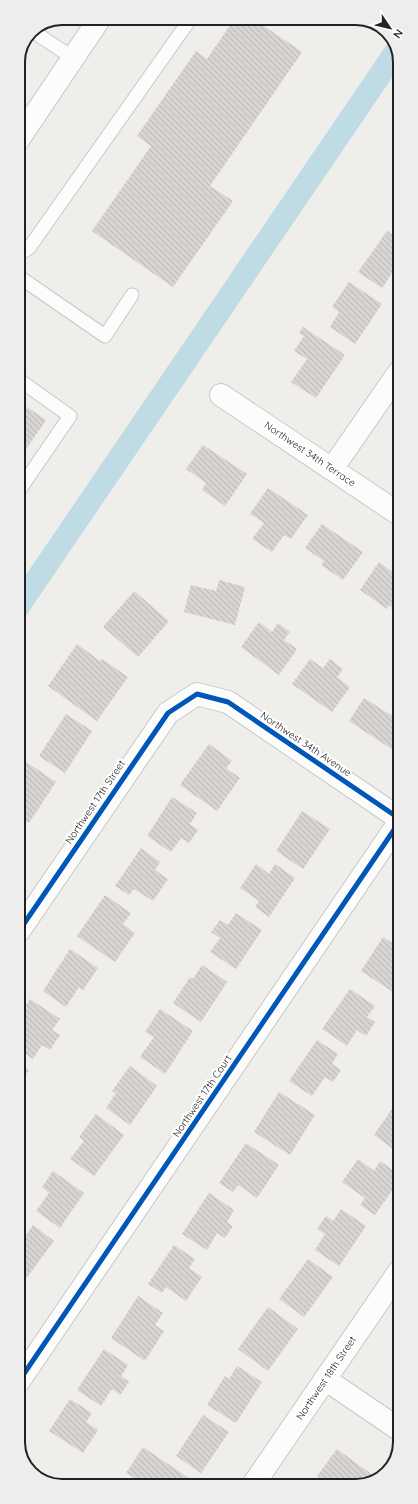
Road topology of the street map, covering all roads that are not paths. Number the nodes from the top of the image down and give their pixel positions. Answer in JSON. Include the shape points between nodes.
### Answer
{"nodes":[{"id":1,"x":95,"y":25,"type":"edge"},
{"id":2,"x":186,"y":25,"type":"edge"},
{"id":3,"x":38,"y":34,"type":"edge"},
{"id":4,"x":73,"y":58,"type":"junction"},
{"id":5,"x":25,"y":130,"type":"edge"},
{"id":6,"x":25,"y":251,"type":"edge"},
{"id":7,"x":25,"y":281,"type":"edge"},
{"id":8,"x":132,"y":295,"type":"dead end"},
{"id":9,"x":393,"y":381,"type":"edge"},
{"id":10,"x":25,"y":383,"type":"edge"},
{"id":11,"x":221,"y":395,"type":"dead end"},
{"id":12,"x":332,"y":469,"type":"junction"},
{"id":13,"x":25,"y":482,"type":"edge"},
{"id":14,"x":393,"y":510,"type":"edge"},
{"id":15,"x":197,"y":694,"type":"joint"},
{"id":16,"x":393,"y":815,"type":"edge"},
{"id":17,"x":393,"y":830,"type":"edge"},
{"id":18,"x":25,"y":922,"type":"edge"},
{"id":19,"x":393,"y":1280,"type":"edge"},
{"id":20,"x":25,"y":1372,"type":"edge"},
{"id":21,"x":325,"y":1379,"type":"junction"},
{"id":22,"x":393,"y":1425,"type":"edge"},
{"id":23,"x":257,"y":1479,"type":"edge"}],
"edges":[{"from":1,"to":4,"type":"street"},
{"from":2,"to":6,"type":"lane"},
{"from":3,"to":4,"type":"lane"},
{"from":4,"to":5,"type":"street"},
{"from":7,"to":8,"type":"lane","via":[[105,336]]},
{"from":9,"to":12,"type":"street"},
{"from":10,"to":13,"type":"lane","via":[[70,416]]},
{"from":11,"to":12,"type":"street","name":"Northwest 34th Terrace"},
{"from":12,"to":14,"type":"street","name":"Northwest 34th Terrace"},
{"from":15,"to":16,"type":"street","name":"Northwest 34th Avenue","via":[[228,702]]},
{"from":15,"to":18,"type":"street","name":"Northwest 17th Street","via":[[168,713]]},
{"from":17,"to":20,"type":"street","name":"Northwest 17th Court"},
{"from":19,"to":21,"type":"street","name":"Northwest 18th Street"},
{"from":21,"to":22,"type":"street"},
{"from":21,"to":23,"type":"street","name":"Northwest 18th Street"}]}
